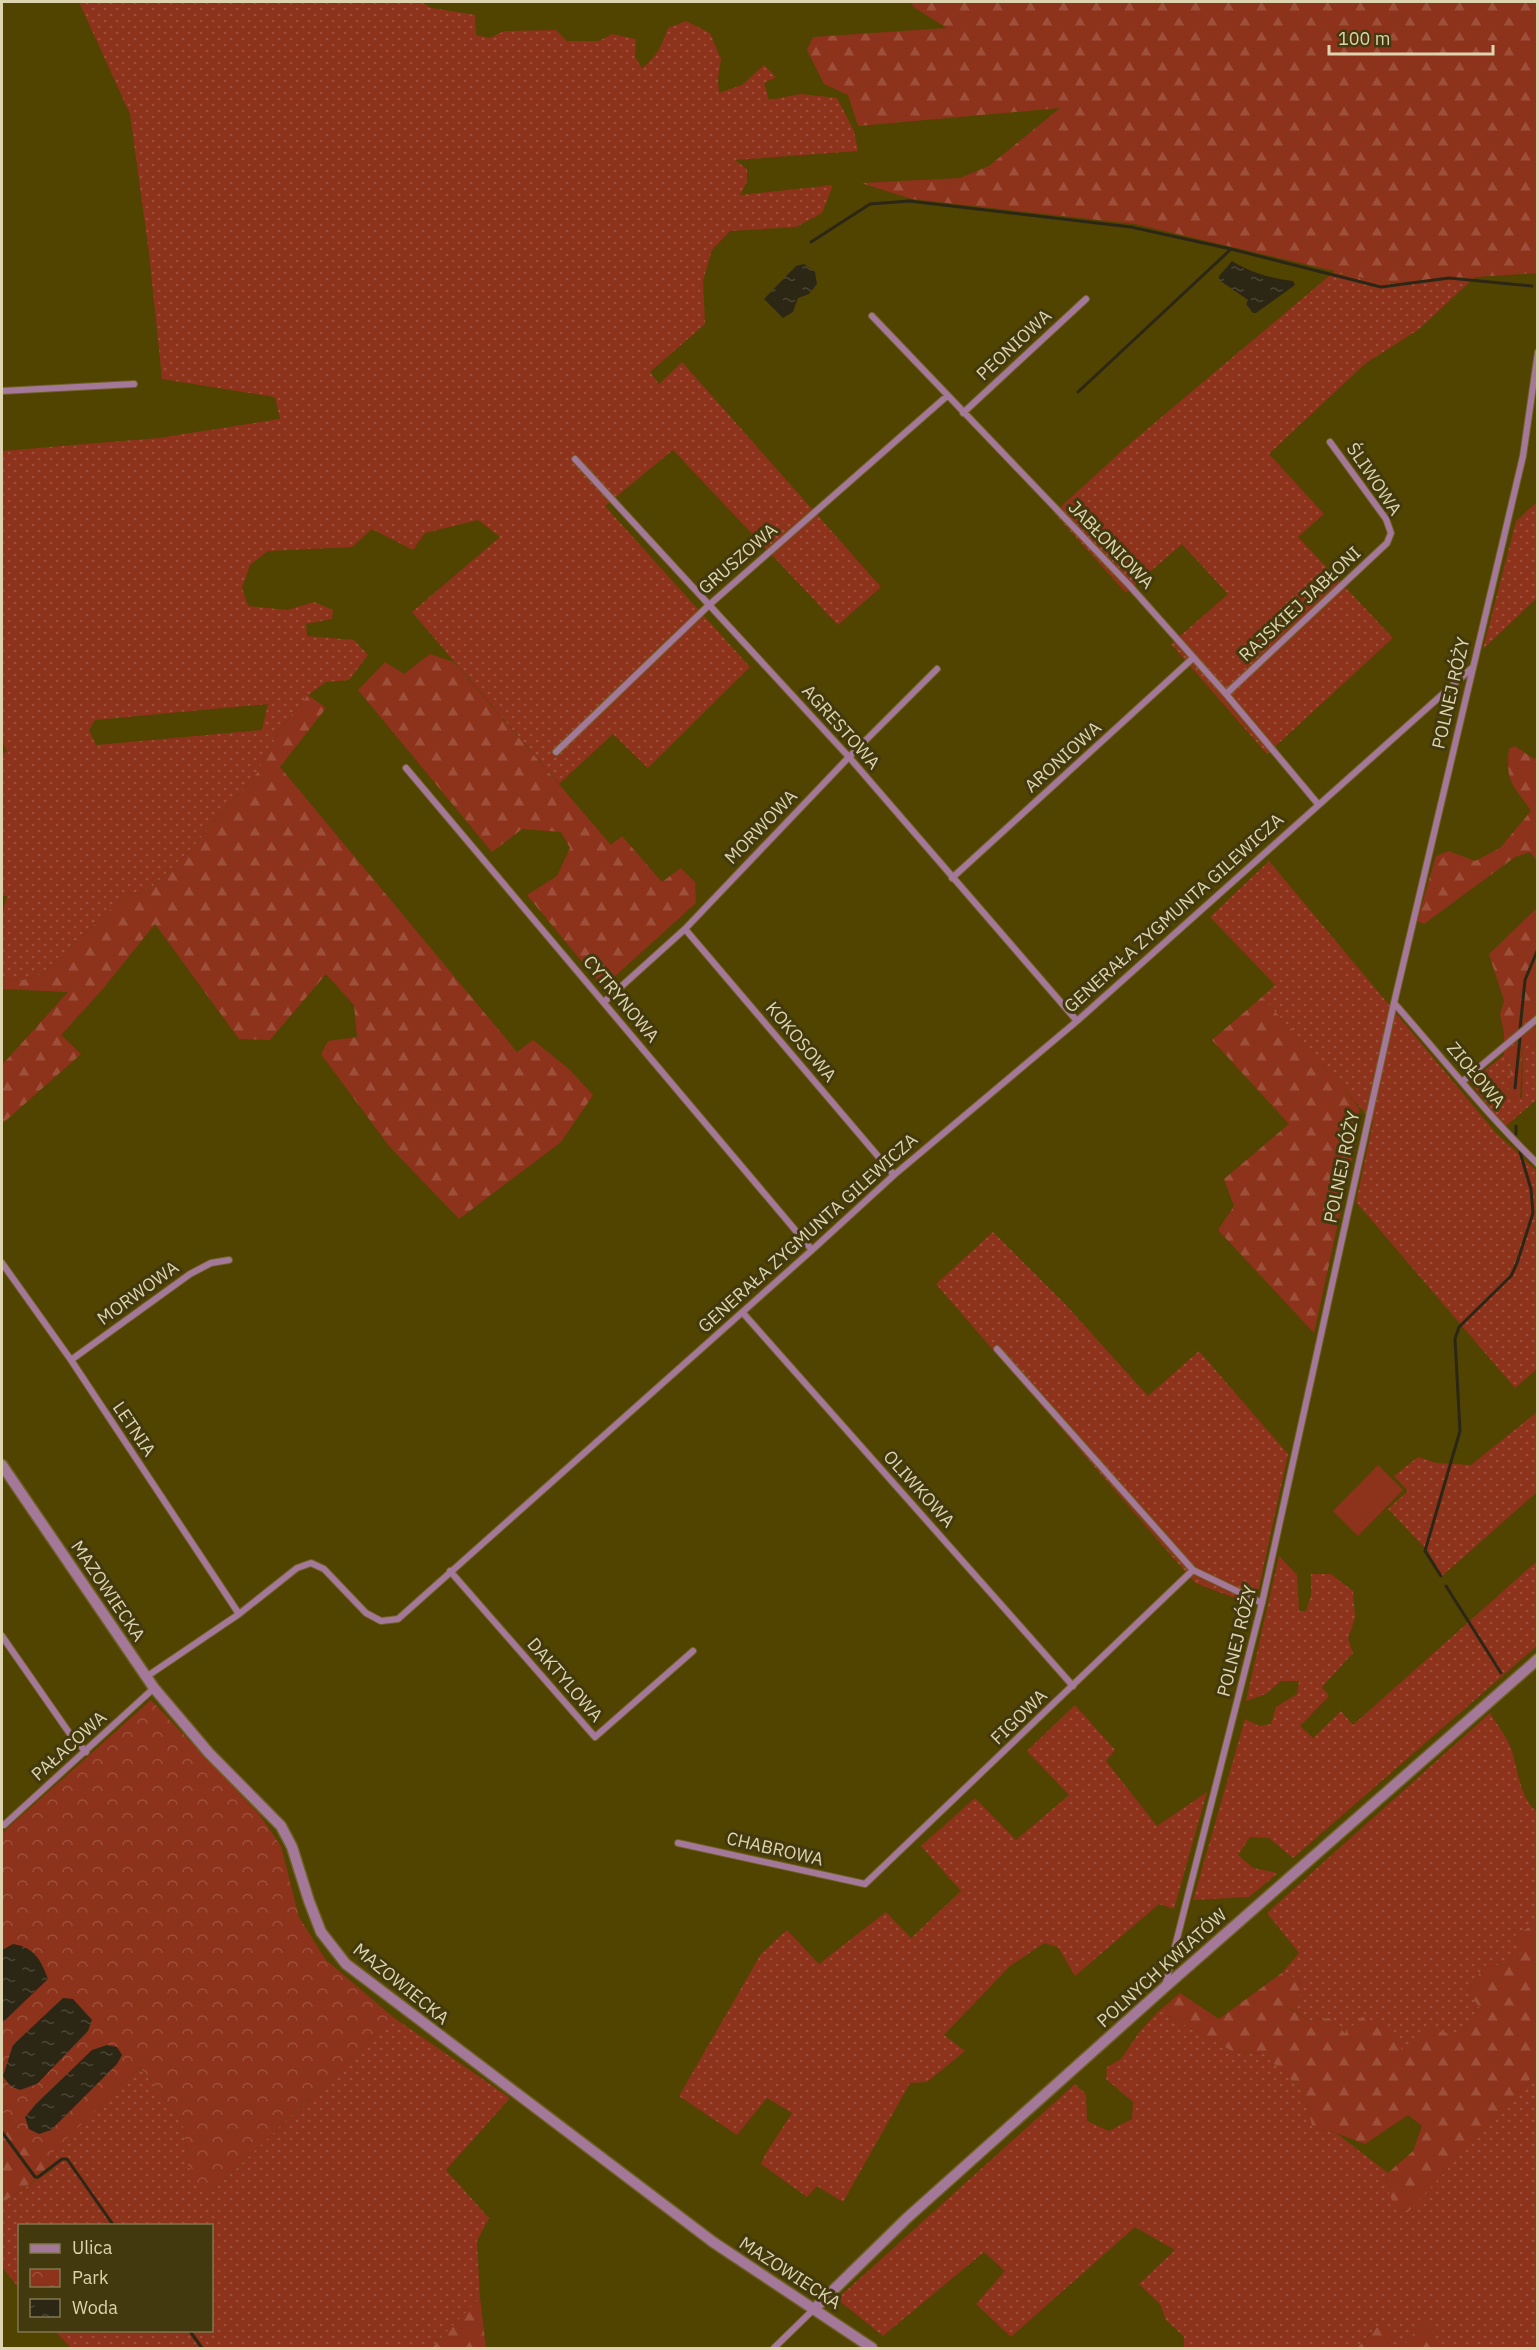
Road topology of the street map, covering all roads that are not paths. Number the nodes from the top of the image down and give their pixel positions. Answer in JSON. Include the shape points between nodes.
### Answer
{"nodes":[{"id":1,"x":1086,"y":299,"type":"dead end"},
{"id":2,"x":872,"y":316,"type":"dead end"},
{"id":3,"x":1538,"y":352,"type":"edge"},
{"id":4,"x":134,"y":384,"type":"dead end"},
{"id":5,"x":2,"y":391,"type":"edge"},
{"id":6,"x":947,"y":396,"type":"junction"},
{"id":7,"x":963,"y":413,"type":"junction"},
{"id":8,"x":1330,"y":442,"type":"dead end"},
{"id":9,"x":575,"y":459,"type":"dead end"},
{"id":10,"x":1391,"y":533,"type":"joint"},
{"id":11,"x":709,"y":605,"type":"junction"},
{"id":12,"x":1193,"y":658,"type":"junction"},
{"id":13,"x":1473,"y":667,"type":"junction"},
{"id":14,"x":937,"y":669,"type":"dead end"},
{"id":15,"x":1226,"y":694,"type":"junction"},
{"id":16,"x":556,"y":752,"type":"dead end"},
{"id":17,"x":849,"y":757,"type":"junction"},
{"id":18,"x":406,"y":768,"type":"dead end"},
{"id":19,"x":1318,"y":804,"type":"junction"},
{"id":20,"x":952,"y":878,"type":"junction"},
{"id":21,"x":685,"y":929,"type":"junction"},
{"id":22,"x":604,"y":1002,"type":"junction"},
{"id":23,"x":1394,"y":1003,"type":"junction"},
{"id":24,"x":1538,"y":1018,"type":"edge"},
{"id":25,"x":1077,"y":1021,"type":"junction"},
{"id":26,"x":1463,"y":1081,"type":"junction"},
{"id":27,"x":1538,"y":1164,"type":"edge"},
{"id":28,"x":894,"y":1175,"type":"junction"},
{"id":29,"x":813,"y":1250,"type":"junction"},
{"id":30,"x":228,"y":1260,"type":"dead end"},
{"id":31,"x":2,"y":1263,"type":"edge"},
{"id":32,"x":743,"y":1313,"type":"junction"},
{"id":33,"x":997,"y":1349,"type":"dead end"},
{"id":34,"x":70,"y":1360,"type":"junction"},
{"id":35,"x":2,"y":1465,"type":"edge"},
{"id":36,"x":1193,"y":1570,"type":"junction"},
{"id":37,"x":450,"y":1571,"type":"junction"},
{"id":38,"x":1262,"y":1603,"type":"junction"},
{"id":39,"x":239,"y":1614,"type":"junction"},
{"id":40,"x":2,"y":1636,"type":"edge"},
{"id":41,"x":693,"y":1651,"type":"dead end"},
{"id":42,"x":1538,"y":1659,"type":"edge"},
{"id":43,"x":146,"y":1677,"type":"junction"},
{"id":44,"x":1073,"y":1686,"type":"junction"},
{"id":45,"x":154,"y":1688,"type":"junction"},
{"id":46,"x":86,"y":1752,"type":"junction"},
{"id":47,"x":3,"y":1825,"type":"edge"},
{"id":48,"x":678,"y":1843,"type":"dead end"},
{"id":49,"x":865,"y":1884,"type":"joint"},
{"id":50,"x":1165,"y":1987,"type":"junction"},
{"id":51,"x":814,"y":2308,"type":"junction"},
{"id":52,"x":774,"y":2349,"type":"edge"},
{"id":53,"x":872,"y":2349,"type":"edge"}],
"edges":[{"from":1,"to":7,"type":"street","name":"PEONIOWA"},
{"from":2,"to":6,"type":"street","name":"JABŁONIOWA"},
{"from":3,"to":13,"type":"street","name":"POLNEJ RÓŻY","via":[[1523,456]]},
{"from":4,"to":5,"type":"street"},
{"from":6,"to":7,"type":"street","name":"JABŁONIOWA"},
{"from":6,"to":11,"type":"street","name":"GRUSZOWA"},
{"from":7,"to":12,"type":"street","name":"JABŁONIOWA","via":[[1129,585]]},
{"from":8,"to":10,"type":"street","name":"ŚLIWOWA","via":[[1386,519]]},
{"from":9,"to":11,"type":"street","name":"AGRESTOWA"},
{"from":10,"to":15,"type":"street","name":"RAJSKIEJ JABŁONI","via":[[1387,543]]},
{"from":11,"to":16,"type":"street","name":"GRUSZOWA"},
{"from":11,"to":17,"type":"street","name":"AGRESTOWA"},
{"from":12,"to":15,"type":"street","name":"JABŁONIOWA"},
{"from":12,"to":20,"type":"street","name":"ARONIOWA"},
{"from":13,"to":19,"type":"street","name":"GENERAŁA ZYGMUNTA GILEWICZA"},
{"from":13,"to":23,"type":"street","name":"POLNEJ RÓŻY"},
{"from":14,"to":17,"type":"street","name":"MORWOWA"},
{"from":15,"to":19,"type":"street","name":"JABŁONIOWA"},
{"from":17,"to":20,"type":"street","name":"AGRESTOWA"},
{"from":17,"to":21,"type":"street","name":"MORWOWA"},
{"from":18,"to":22,"type":"street","name":"CYTRYNOWA"},
{"from":19,"to":25,"type":"street","name":"GENERAŁA ZYGMUNTA GILEWICZA"},
{"from":20,"to":25,"type":"street","name":"AGRESTOWA"},
{"from":21,"to":22,"type":"street","name":"MORWOWA"},
{"from":21,"to":28,"type":"street","name":"KOKOSOWA"},
{"from":22,"to":29,"type":"street","name":"CYTRYNOWA"},
{"from":23,"to":26,"type":"street","name":"ZIOŁOWA"},
{"from":23,"to":38,"type":"street","name":"POLNEJ RÓŻY"},
{"from":24,"to":26,"type":"street"},
{"from":25,"to":28,"type":"street","name":"GENERAŁA ZYGMUNTA GILEWICZA"},
{"from":26,"to":27,"type":"street","name":"ZIOŁOWA","via":[[1502,1130]]},
{"from":28,"to":29,"type":"street","name":"GENERAŁA ZYGMUNTA GILEWICZA"},
{"from":29,"to":32,"type":"street","name":"GENERAŁA ZYGMUNTA GILEWICZA"},
{"from":30,"to":34,"type":"street","name":"MORWOWA","via":[[211,1263],[190,1274]]},
{"from":31,"to":34,"type":"street","name":"LETNIA"},
{"from":32,"to":37,"type":"street","name":"GENERAŁA ZYGMUNTA GILEWICZA"},
{"from":32,"to":44,"type":"street","name":"OLIWKOWA"},
{"from":33,"to":36,"type":"street"},
{"from":34,"to":39,"type":"street","name":"LETNIA"},
{"from":35,"to":43,"type":"street","name":"MAZOWIECKA"},
{"from":36,"to":38,"type":"street"},
{"from":36,"to":44,"type":"street","name":"FIGOWA"},
{"from":37,"to":39,"type":"street","name":"GENERAŁA ZYGMUNTA GILEWICZA","via":[[398,1619],[381,1621],[366,1613],[324,1569],[311,1563],[297,1568]]},
{"from":37,"to":41,"type":"street","name":"DAKTYLOWA","via":[[595,1737]]},
{"from":38,"to":50,"type":"street","name":"POLNEJ RÓŻY"},
{"from":39,"to":43,"type":"street","name":"GENERAŁA ZYGMUNTA GILEWICZA"},
{"from":40,"to":46,"type":"street"},
{"from":42,"to":50,"type":"street","name":"POLNYCH KWIATÓW"},
{"from":43,"to":45,"type":"street","name":"MAZOWIECKA"},
{"from":44,"to":49,"type":"street","name":"FIGOWA"},
{"from":45,"to":46,"type":"street","name":"PAŁACOWA"},
{"from":45,"to":51,"type":"street","name":"MAZOWIECKA","via":[[280,1826],[295,1853],[321,1932],[346,1964],[688,2224]]},
{"from":46,"to":47,"type":"street","name":"PAŁACOWA"},
{"from":48,"to":49,"type":"street","name":"CHABROWA"},
{"from":50,"to":51,"type":"street","name":"POLNYCH KWIATÓW","via":[[907,2218]]},
{"from":51,"to":52,"type":"street"},
{"from":51,"to":53,"type":"street","name":"MAZOWIECKA"}]}
